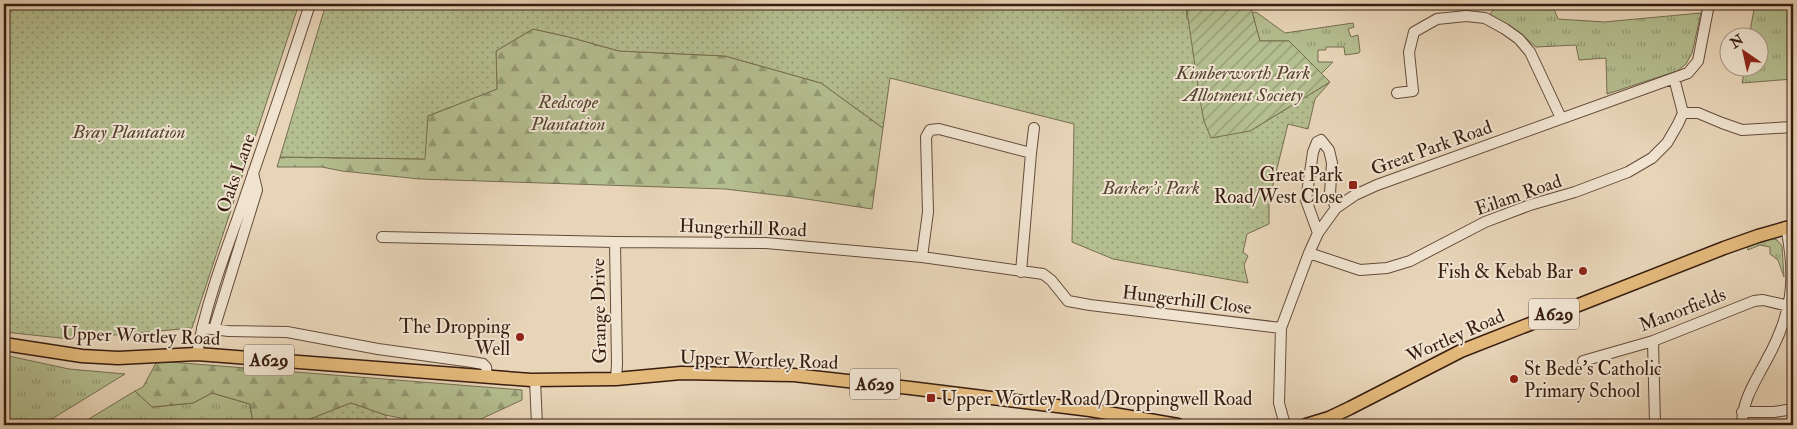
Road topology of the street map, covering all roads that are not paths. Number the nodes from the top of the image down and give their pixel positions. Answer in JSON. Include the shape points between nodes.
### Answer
{"nodes":[{"id":1,"x":310,"y":4,"type":"edge"},
{"id":2,"x":1709,"y":4,"type":"edge"},
{"id":3,"x":1674,"y":78,"type":"junction"},
{"id":4,"x":1397,"y":93,"type":"dead end"},
{"id":5,"x":1683,"y":113,"type":"junction"},
{"id":6,"x":1561,"y":118,"type":"junction"},
{"id":7,"x":1034,"y":128,"type":"dead end"},
{"id":8,"x":1793,"y":128,"type":"edge"},
{"id":9,"x":1031,"y":152,"type":"junction"},
{"id":10,"x":253,"y":172,"type":"junction"},
{"id":11,"x":1336,"y":208,"type":"junction"},
{"id":12,"x":1790,"y":227,"type":"edge"},
{"id":13,"x":1318,"y":233,"type":"junction"},
{"id":14,"x":382,"y":237,"type":"dead end"},
{"id":15,"x":615,"y":242,"type":"junction"},
{"id":16,"x":1309,"y":253,"type":"junction"},
{"id":17,"x":922,"y":257,"type":"junction"},
{"id":18,"x":1021,"y":272,"type":"junction"},
{"id":19,"x":1090,"y":305,"type":"joint"},
{"id":20,"x":1791,"y":306,"type":"edge"},
{"id":21,"x":202,"y":328,"type":"junction"},
{"id":22,"x":1281,"y":328,"type":"junction"},
{"id":23,"x":214,"y":330,"type":"junction"},
{"id":24,"x":1653,"y":341,"type":"junction"},
{"id":25,"x":4,"y":344,"type":"edge"},
{"id":26,"x":197,"y":354,"type":"junction"},
{"id":27,"x":1583,"y":361,"type":"dead end"},
{"id":28,"x":487,"y":377,"type":"junction"},
{"id":29,"x":616,"y":379,"type":"junction"},
{"id":30,"x":535,"y":380,"type":"junction"},
{"id":31,"x":1793,"y":408,"type":"edge"},
{"id":32,"x":1742,"y":412,"type":"junction"},
{"id":33,"x":1331,"y":421,"type":"edge"},
{"id":34,"x":537,"y":425,"type":"edge"},
{"id":35,"x":1178,"y":425,"type":"edge"},
{"id":36,"x":1285,"y":425,"type":"edge"},
{"id":37,"x":1306,"y":425,"type":"edge"},
{"id":38,"x":1655,"y":425,"type":"edge"},
{"id":39,"x":1742,"y":425,"type":"edge"}],
"edges":[{"from":1,"to":10,"type":"street","name":"Oaks Lane"},
{"from":2,"to":3,"type":"street","name":"Great Park Road","via":[[1698,61],[1688,73]]},
{"from":3,"to":5,"type":"street"},
{"from":3,"to":6,"type":"street","name":"Great Park Road"},
{"from":4,"to":6,"type":"street","via":[[1413,91],[1409,52],[1414,32],[1437,19],[1485,18],[1520,39],[1530,52]]},
{"from":5,"to":8,"type":"street","via":[[1698,113],[1742,130]]},
{"from":5,"to":16,"type":"street","name":"Eilam Road","via":[[1667,143],[1652,158],[1628,172],[1485,222],[1410,261],[1387,268],[1360,270]]},
{"from":6,"to":11,"type":"street","name":"Great Park Road","via":[[1377,185],[1354,195]]},
{"from":7,"to":9,"type":"street"},
{"from":9,"to":17,"type":"street","via":[[939,128],[930,130],[926,137],[928,212]]},
{"from":9,"to":18,"type":"street"},
{"from":10,"to":21,"type":"street","name":"Oaks Lane"},
{"from":10,"to":23,"type":"street","via":[[257,190]]},
{"from":11,"to":13,"type":"street","name":"Great Park Road"},
{"from":11,"to":13,"type":"street","via":[[1330,193],[1331,156],[1321,140],[1314,152],[1306,200]]},
{"from":12,"to":20,"type":"street"},
{"from":12,"to":33,"type":"main road","name":"Wortley Road","number":"A629","via":[[1724,248],[1461,351]]},
{"from":13,"to":16,"type":"street","name":"Great Park Road"},
{"from":14,"to":15,"type":"street","name":"Hungerhill Road"},
{"from":15,"to":17,"type":"street","name":"Hungerhill Road","via":[[766,243]]},
{"from":15,"to":29,"type":"street","name":"Grange Drive"},
{"from":16,"to":22,"type":"street","name":"Great Park Road"},
{"from":17,"to":18,"type":"street","name":"Hungerhill Road"},
{"from":18,"to":19,"type":"street","name":"Hungerhill Road","via":[[1043,274],[1068,301]]},
{"from":19,"to":22,"type":"street","name":"Hungerhill Close"},
{"from":20,"to":24,"type":"street","name":"Manorfields","via":[[1754,301]]},
{"from":20,"to":32,"type":"street"},
{"from":21,"to":23,"type":"street","name":"Upper Wortley Road"},
{"from":21,"to":26,"type":"street","name":"Oaks Lane"},
{"from":22,"to":36,"type":"street","name":"Great Park Road","via":[[1279,403]]},
{"from":23,"to":28,"type":"street","name":"Upper Wortley Road","via":[[287,332],[472,362],[483,364]]},
{"from":24,"to":27,"type":"street","name":"Manorfields"},
{"from":24,"to":38,"type":"street"},
{"from":25,"to":26,"type":"main road","name":"Upper Wortley Road","number":"A629","via":[[118,358]]},
{"from":26,"to":28,"type":"main road","name":"Upper Wortley Road","number":"A629"},
{"from":28,"to":30,"type":"main road","name":"Upper Wortley Road","number":"A629"},
{"from":29,"to":30,"type":"main road","name":"Upper Wortley Road","number":"A629"},
{"from":29,"to":35,"type":"main road","name":"Upper Wortley Road","number":"A629","via":[[681,374],[794,376],[1090,410]]},
{"from":30,"to":34,"type":"street"},
{"from":31,"to":32,"type":"street"},
{"from":32,"to":39,"type":"street"},
{"from":33,"to":37,"type":"main road","name":"Wortley Road","number":"A629"}]}
